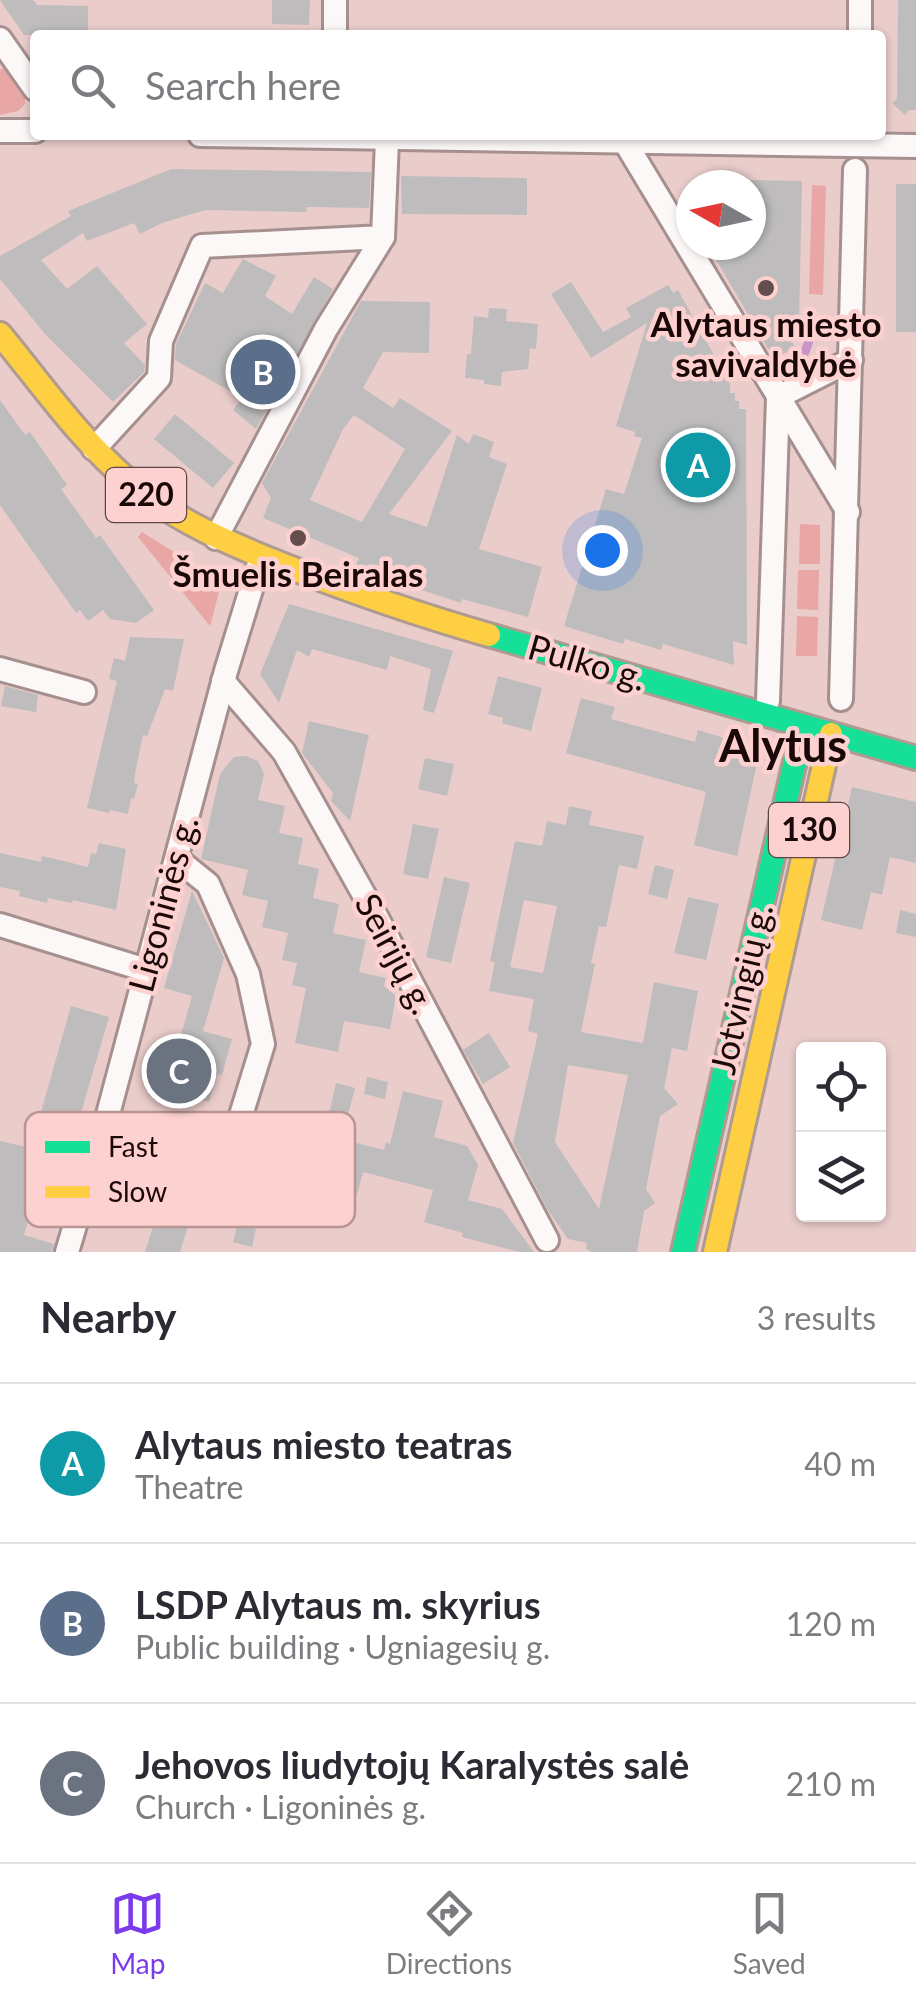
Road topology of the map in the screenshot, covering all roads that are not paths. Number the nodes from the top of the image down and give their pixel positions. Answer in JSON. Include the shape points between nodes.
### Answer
{"nodes":[{"id":1,"x":335,"y":0,"type":"edge"},
{"id":2,"x":860,"y":0,"type":"edge"},
{"id":3,"x":335,"y":30,"type":"edge"},
{"id":4,"x":860,"y":30,"type":"edge"},
{"id":5,"x":0,"y":39,"type":"edge"},
{"id":6,"x":30,"y":82,"type":"edge"},
{"id":7,"x":0,"y":130,"type":"edge"},
{"id":8,"x":30,"y":131,"type":"edge"},
{"id":9,"x":387,"y":140,"type":"joint"},
{"id":10,"x":858,"y":140,"type":"edge"},
{"id":11,"x":625,"y":142,"type":"junction"},
{"id":12,"x":916,"y":146,"type":"edge"},
{"id":13,"x":854,"y":170,"type":"dead end"},
{"id":14,"x":383,"y":237,"type":"junction"},
{"id":15,"x":0,"y":334,"type":"edge"},
{"id":16,"x":851,"y":360,"type":"junction"},
{"id":17,"x":778,"y":397,"type":"junction"},
{"id":18,"x":94,"y":449,"type":"junction"},
{"id":19,"x":848,"y":512,"type":"junction"},
{"id":20,"x":216,"y":538,"type":"junction"},
{"id":21,"x":262,"y":557,"type":"junction"},
{"id":22,"x":0,"y":669,"type":"edge"},
{"id":23,"x":223,"y":680,"type":"junction"},
{"id":24,"x":84,"y":692,"type":"dead end"},
{"id":25,"x":841,"y":699,"type":"dead end"},
{"id":26,"x":768,"y":700,"type":"dead end"},
{"id":27,"x":803,"y":726,"type":"junction"},
{"id":28,"x":831,"y":734,"type":"junction"},
{"id":29,"x":916,"y":758,"type":"edge"},
{"id":30,"x":177,"y":859,"type":"junction"},
{"id":31,"x":0,"y":924,"type":"edge"},
{"id":32,"x":146,"y":970,"type":"junction"},
{"id":33,"x":718,"y":1092,"type":"junction"},
{"id":34,"x":749,"y":1098,"type":"junction"},
{"id":35,"x":106,"y":1112,"type":"edge"},
{"id":36,"x":242,"y":1112,"type":"edge"},
{"id":37,"x":74,"y":1227,"type":"edge"},
{"id":38,"x":547,"y":1240,"type":"dead end"},
{"id":39,"x":67,"y":1252,"type":"edge"},
{"id":40,"x":682,"y":1252,"type":"edge"},
{"id":41,"x":715,"y":1252,"type":"edge"}],
"edges":[{"from":1,"to":3,"type":"street"},
{"from":2,"to":4,"type":"street"},
{"from":5,"to":6,"type":"street"},
{"from":7,"to":8,"type":"street"},
{"from":9,"to":11,"type":"street"},
{"from":9,"to":14,"type":"street"},
{"from":10,"to":11,"type":"street"},
{"from":10,"to":12,"type":"street"},
{"from":11,"to":17,"type":"street"},
{"from":13,"to":16,"type":"street"},
{"from":14,"to":18,"type":"street","via":[[202,246],[160,341],[159,378]]},
{"from":14,"to":20,"type":"street","via":[[326,329]]},
{"from":15,"to":18,"type":"main road","number":"220"},
{"from":16,"to":17,"type":"street"},
{"from":16,"to":19,"type":"street"},
{"from":17,"to":19,"type":"street"},
{"from":17,"to":26,"type":"street"},
{"from":18,"to":20,"type":"main road","number":"220","via":[[170,512]]},
{"from":19,"to":25,"type":"street"},
{"from":20,"to":21,"type":"main road","number":"220"},
{"from":21,"to":23,"type":"street","name":"Ligoninės g."},
{"from":21,"to":27,"type":"main road","name":"Pulko g.","number":"220","via":[[382,604]]},
{"from":22,"to":24,"type":"street"},
{"from":23,"to":30,"type":"street","name":"Ligoninės g."},
{"from":23,"to":38,"type":"street","name":"Seirijų g.","via":[[284,752]]},
{"from":27,"to":28,"type":"main road","name":"Pulko g.","number":"220"},
{"from":27,"to":33,"type":"main road","name":"Jotvingių g."},
{"from":28,"to":29,"type":"main road","name":"Pulko g."},
{"from":28,"to":34,"type":"main road","name":"Jotvingių g.","number":"130"},
{"from":30,"to":32,"type":"street","name":"Ligoninės g."},
{"from":30,"to":36,"type":"street","via":[[208,884],[248,974],[263,1044]]},
{"from":31,"to":32,"type":"street"},
{"from":32,"to":35,"type":"street","name":"Ligoninės g."},
{"from":33,"to":34,"type":"main road"},
{"from":33,"to":40,"type":"main road","name":"Jotvingių g."},
{"from":34,"to":41,"type":"main road","name":"Jotvingių g.","number":"130"},
{"from":37,"to":39,"type":"street","name":"Ligoninės g."}]}
